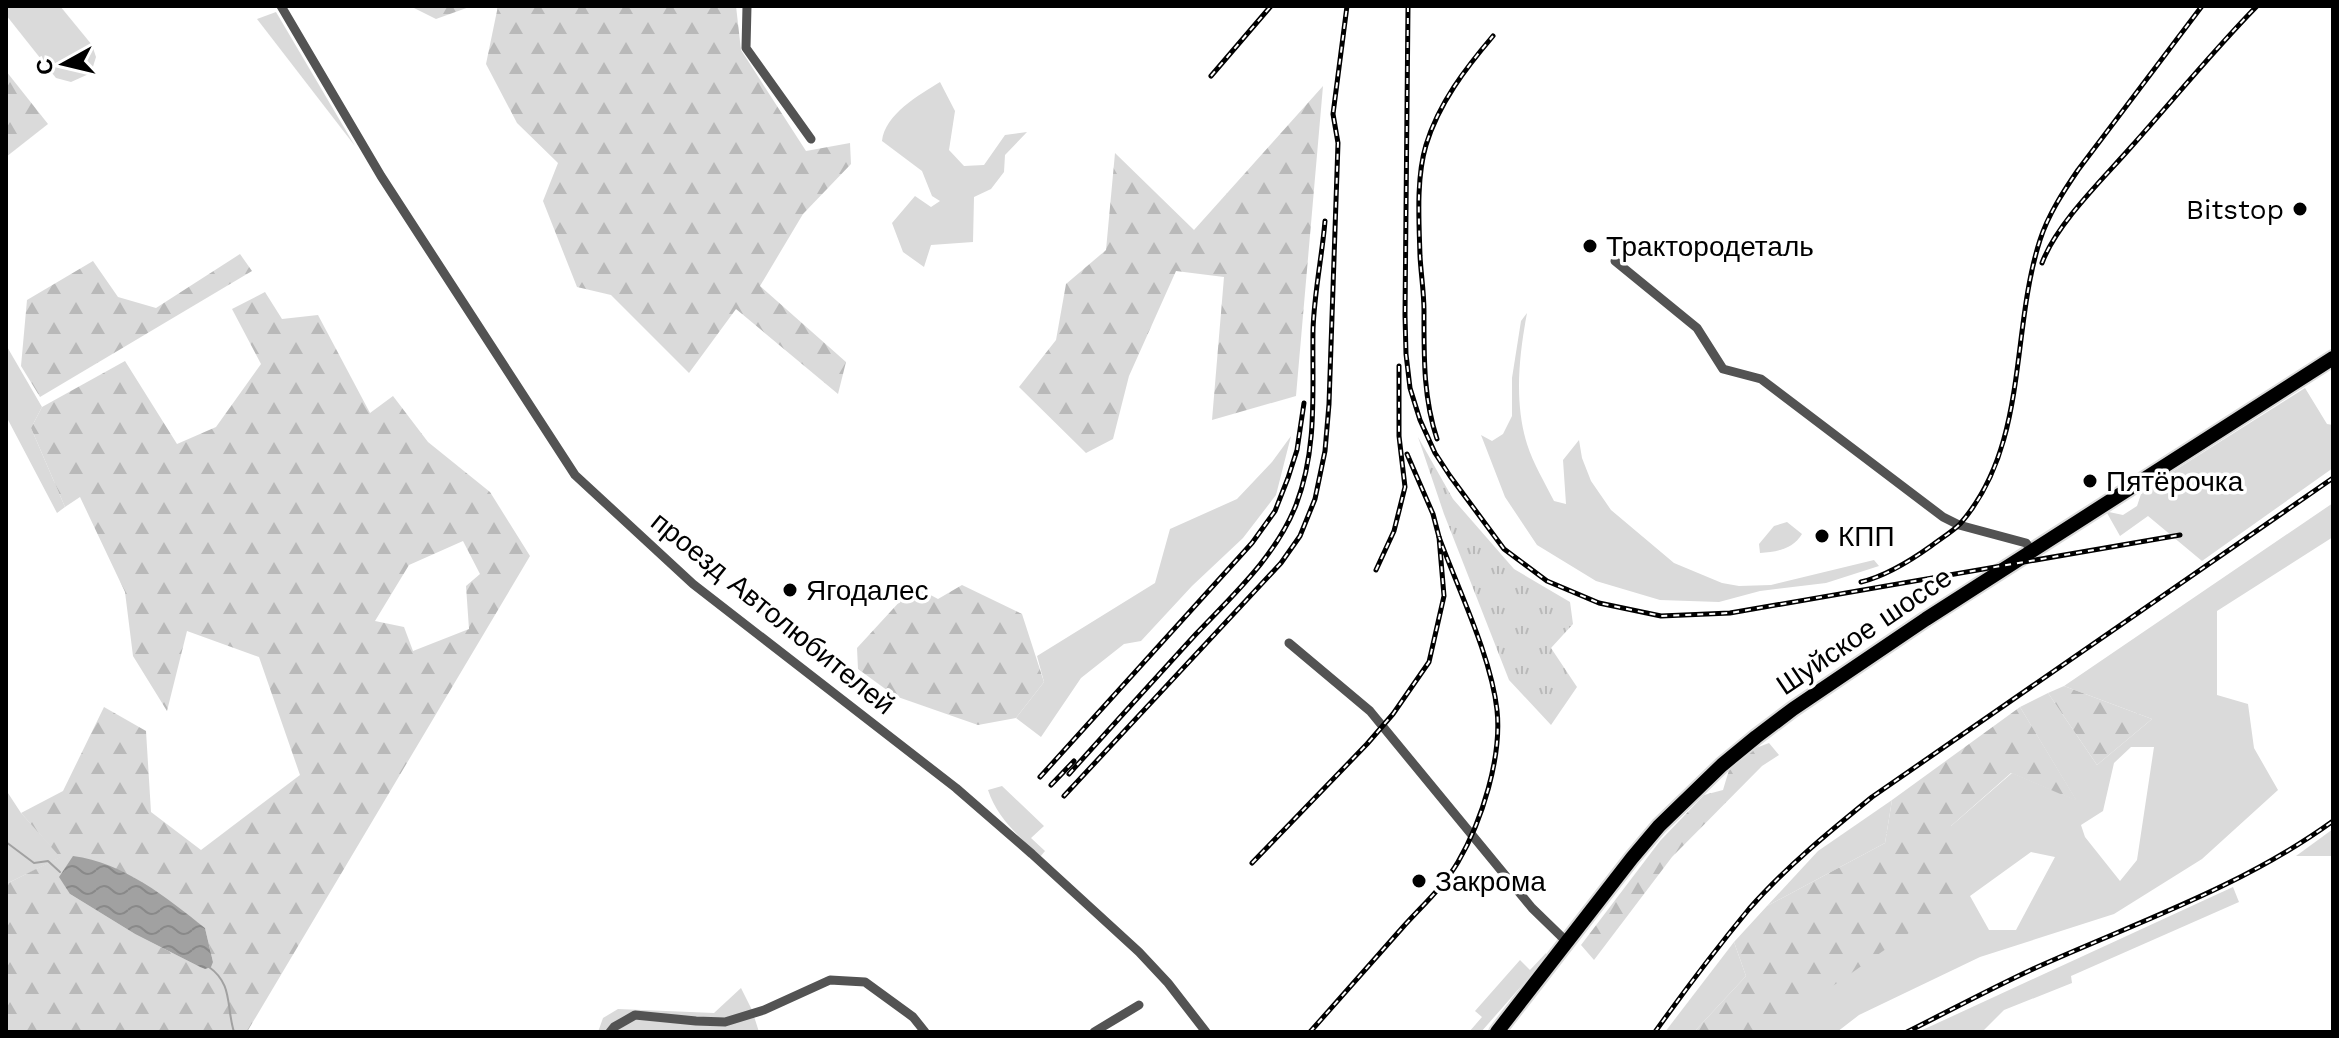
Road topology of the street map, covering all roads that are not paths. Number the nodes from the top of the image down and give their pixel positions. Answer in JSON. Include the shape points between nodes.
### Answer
{"nodes":[{"id":1,"x":281,"y":6,"type":"edge"},
{"id":2,"x":747,"y":6,"type":"edge"},
{"id":3,"x":811,"y":139,"type":"dead end"},
{"id":4,"x":1615,"y":261,"type":"dead end"},
{"id":5,"x":2333,"y":358,"type":"edge"},
{"id":6,"x":2032,"y":551,"type":"junction"},
{"id":7,"x":1289,"y":643,"type":"dead end"},
{"id":8,"x":1567,"y":942,"type":"junction"},
{"id":9,"x":1139,"y":1005,"type":"dead end"},
{"id":10,"x":610,"y":1032,"type":"edge"},
{"id":11,"x":925,"y":1032,"type":"edge"},
{"id":12,"x":1094,"y":1032,"type":"edge"},
{"id":13,"x":1206,"y":1032,"type":"edge"},
{"id":14,"x":1497,"y":1032,"type":"edge"}],
"edges":[{"from":1,"to":13,"type":"street","name":"проезд Автолюбителей","via":[[384,181],[575,475],[693,584],[956,788],[1041,862],[1139,952]]},
{"from":2,"to":3,"type":"street","via":[[746,48]]},
{"from":4,"to":6,"type":"street","via":[[1697,328],[1723,369],[1761,379],[1943,517],[2026,543]]},
{"from":5,"to":6,"type":"main road","name":"Шуйское шоссе"},
{"from":6,"to":8,"type":"main road","name":"Шуйское шоссе","via":[[1793,709],[1722,765],[1659,826]]},
{"from":7,"to":8,"type":"street","via":[[1370,711],[1532,908]]},
{"from":8,"to":14,"type":"main road","name":"Шуйское шоссе"},
{"from":9,"to":12,"type":"street"},
{"from":10,"to":11,"type":"street","via":[[635,1015],[734,1020],[830,980],[865,982]]}]}
